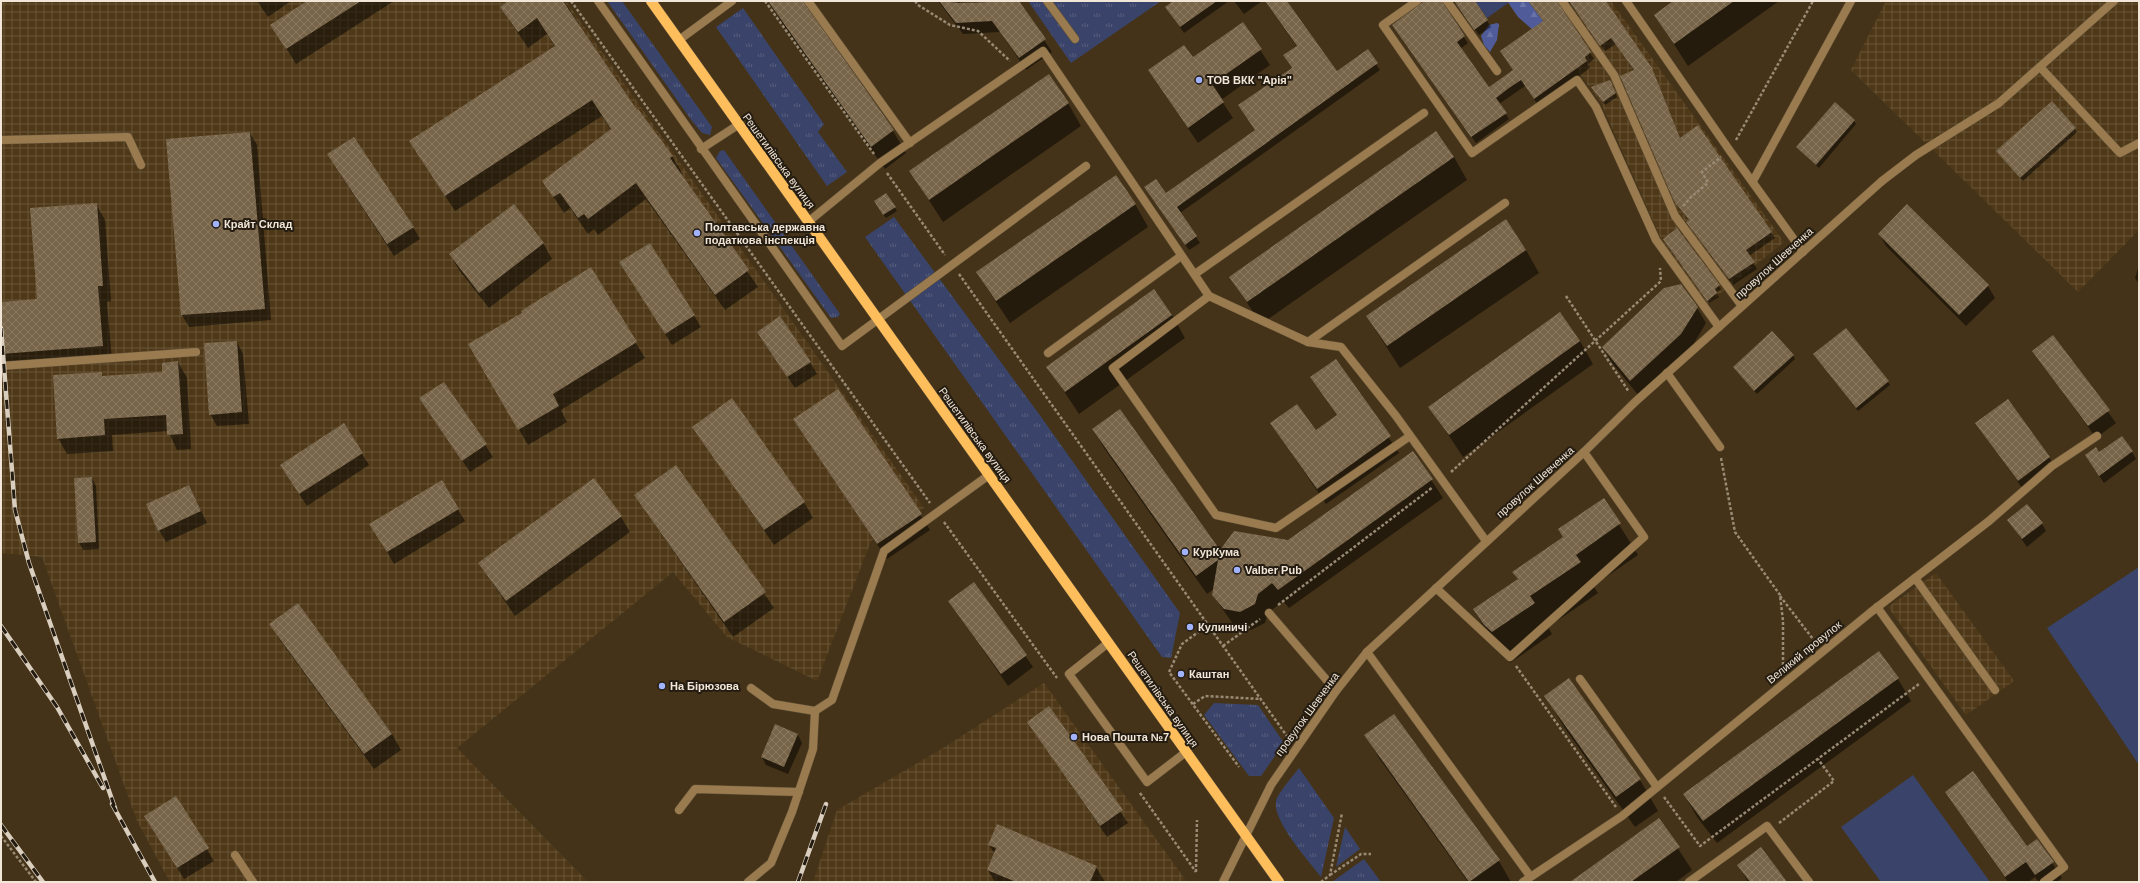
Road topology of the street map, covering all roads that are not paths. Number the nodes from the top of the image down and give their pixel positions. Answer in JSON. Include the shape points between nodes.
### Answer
{"nodes":[{"id":1,"x":598,"y":1,"type":"edge"},
{"id":2,"x":651,"y":1,"type":"edge"},
{"id":3,"x":732,"y":1,"type":"edge"},
{"id":4,"x":808,"y":1,"type":"edge"},
{"id":5,"x":1048,"y":1,"type":"edge"},
{"id":6,"x":1417,"y":1,"type":"edge"},
{"id":7,"x":1447,"y":1,"type":"edge"},
{"id":8,"x":1562,"y":1,"type":"edge"},
{"id":9,"x":1626,"y":1,"type":"edge"},
{"id":10,"x":1851,"y":1,"type":"edge"},
{"id":11,"x":2114,"y":1,"type":"edge"},
{"id":12,"x":1075,"y":39,"type":"dead end"},
{"id":13,"x":679,"y":40,"type":"junction"},
{"id":14,"x":2040,"y":67,"type":"junction"},
{"id":15,"x":1497,"y":71,"type":"dead end"},
{"id":16,"x":1424,"y":113,"type":"dead end"},
{"id":17,"x":738,"y":125,"type":"junction"},
{"id":18,"x":1,"y":140,"type":"edge"},
{"id":19,"x":910,"y":143,"type":"junction"},
{"id":20,"x":2139,"y":143,"type":"edge"},
{"id":21,"x":701,"y":149,"type":"junction"},
{"id":22,"x":141,"y":165,"type":"dead end"},
{"id":23,"x":1086,"y":166,"type":"dead end"},
{"id":24,"x":1753,"y":181,"type":"junction"},
{"id":25,"x":1505,"y":203,"type":"dead end"},
{"id":26,"x":808,"y":222,"type":"junction"},
{"id":27,"x":1803,"y":252,"type":"junction"},
{"id":28,"x":1181,"y":256,"type":"junction"},
{"id":29,"x":1195,"y":274,"type":"junction"},
{"id":30,"x":1209,"y":296,"type":"junction"},
{"id":31,"x":1742,"y":306,"type":"junction"},
{"id":32,"x":878,"y":320,"type":"junction"},
{"id":33,"x":1719,"y":327,"type":"junction"},
{"id":34,"x":1308,"y":342,"type":"junction"},
{"id":35,"x":196,"y":352,"type":"dead end"},
{"id":36,"x":1048,"y":353,"type":"dead end"},
{"id":37,"x":1,"y":366,"type":"edge"},
{"id":38,"x":1667,"y":373,"type":"junction"},
{"id":39,"x":1410,"y":436,"type":"junction"},
{"id":40,"x":2097,"y":436,"type":"dead end"},
{"id":41,"x":1720,"y":447,"type":"road end"},
{"id":42,"x":1584,"y":452,"type":"junction"},
{"id":43,"x":988,"y":475,"type":"junction"},
{"id":44,"x":1486,"y":541,"type":"junction"},
{"id":45,"x":1915,"y":578,"type":"junction"},
{"id":46,"x":1436,"y":588,"type":"junction"},
{"id":47,"x":1877,"y":607,"type":"junction"},
{"id":48,"x":1268,"y":613,"type":"road end"},
{"id":49,"x":1108,"y":643,"type":"junction"},
{"id":50,"x":1367,"y":652,"type":"junction"},
{"id":51,"x":1580,"y":679,"type":"dead end"},
{"id":52,"x":751,"y":688,"type":"dead end"},
{"id":53,"x":1995,"y":690,"type":"dead end"},
{"id":54,"x":1336,"y":691,"type":"junction"},
{"id":55,"x":815,"y":711,"type":"junction"},
{"id":56,"x":1186,"y":752,"type":"junction"},
{"id":57,"x":1657,"y":787,"type":"junction"},
{"id":58,"x":799,"y":792,"type":"junction"},
{"id":59,"x":679,"y":810,"type":"dead end"},
{"id":60,"x":1245,"y":835,"type":"junction"},
{"id":61,"x":235,"y":855,"type":"dead end"},
{"id":62,"x":1530,"y":876,"type":"junction"},
{"id":63,"x":254,"y":882,"type":"edge"},
{"id":64,"x":748,"y":882,"type":"edge"},
{"id":65,"x":1223,"y":882,"type":"edge"},
{"id":66,"x":1279,"y":882,"type":"edge"},
{"id":67,"x":1522,"y":882,"type":"edge"},
{"id":68,"x":1689,"y":882,"type":"edge"},
{"id":69,"x":1809,"y":882,"type":"edge"},
{"id":70,"x":2044,"y":882,"type":"edge"}],
"edges":[{"from":1,"to":21,"type":"street"},
{"from":2,"to":13,"type":"main road","name":"Решетилівська вулиця"},
{"from":3,"to":13,"type":"street"},
{"from":4,"to":19,"type":"street"},
{"from":5,"to":12,"type":"street"},
{"from":6,"to":33,"type":"street","via":[[1383,25],[1472,153],[1577,80],[1596,107],[1656,240]]},
{"from":7,"to":15,"type":"street"},
{"from":8,"to":31,"type":"street","via":[[1614,75],[1674,216]]},
{"from":9,"to":24,"type":"street"},
{"from":10,"to":24,"type":"street"},
{"from":11,"to":14,"type":"street","name":"провулок Шевченка"},
{"from":13,"to":17,"type":"main road","name":"Решетилівська вулиця"},
{"from":14,"to":20,"type":"street","via":[[2120,153]]},
{"from":14,"to":27,"type":"street","name":"провулок Шевченка","via":[[1999,102],[1916,155],[1882,181]]},
{"from":16,"to":29,"type":"street"},
{"from":17,"to":21,"type":"street"},
{"from":17,"to":26,"type":"main road","name":"Решетилівська вулиця"},
{"from":18,"to":22,"type":"street","via":[[128,137]]},
{"from":19,"to":26,"type":"street","via":[[880,163]]},
{"from":19,"to":28,"type":"street","via":[[1043,51]]},
{"from":21,"to":32,"type":"street","via":[[842,346]]},
{"from":23,"to":32,"type":"street"},
{"from":24,"to":27,"type":"street"},
{"from":25,"to":34,"type":"street"},
{"from":26,"to":32,"type":"main road","name":"Решетилівська вулиця"},
{"from":27,"to":31,"type":"street","name":"провулок Шевченка"},
{"from":28,"to":29,"type":"street"},
{"from":28,"to":36,"type":"street"},
{"from":29,"to":30,"type":"street"},
{"from":30,"to":34,"type":"street"},
{"from":30,"to":39,"type":"street","via":[[1112,368],[1216,516],[1276,528]]},
{"from":31,"to":33,"type":"street","name":"провулок Шевченка"},
{"from":32,"to":43,"type":"main road","name":"Решетилівська вулиця"},
{"from":33,"to":38,"type":"street","name":"провулок Шевченка"},
{"from":34,"to":39,"type":"street","via":[[1341,347]]},
{"from":35,"to":37,"type":"street"},
{"from":38,"to":41,"type":"street"},
{"from":38,"to":42,"type":"street","name":"провулок Шевченка"},
{"from":39,"to":44,"type":"street"},
{"from":40,"to":45,"type":"street","name":"Великий провулок","via":[[2052,466],[1989,521]]},
{"from":42,"to":44,"type":"street","name":"провулок Шевченка"},
{"from":42,"to":46,"type":"street","via":[[1644,537],[1510,657]]},
{"from":43,"to":49,"type":"main road","name":"Решетилівська вулиця"},
{"from":43,"to":55,"type":"street","via":[[884,551],[832,700]]},
{"from":44,"to":46,"type":"street","name":"провулок Шевченка"},
{"from":45,"to":47,"type":"street","name":"Великий провулок"},
{"from":45,"to":53,"type":"street"},
{"from":46,"to":50,"type":"street","name":"провулок Шевченка"},
{"from":47,"to":57,"type":"street","name":"Великий провулок"},
{"from":47,"to":70,"type":"street","via":[[2064,867]]},
{"from":48,"to":54,"type":"street"},
{"from":49,"to":56,"type":"main road","name":"Решетилівська вулиця"},
{"from":49,"to":56,"type":"street","via":[[1069,674],[1147,782]]},
{"from":50,"to":54,"type":"street","name":"провулок Шевченка"},
{"from":50,"to":62,"type":"street"},
{"from":51,"to":57,"type":"street"},
{"from":52,"to":55,"type":"street","via":[[773,704]]},
{"from":54,"to":60,"type":"street","name":"провулок Шевченка","via":[[1271,785]]},
{"from":55,"to":58,"type":"street","via":[[813,749]]},
{"from":56,"to":60,"type":"main road","name":"Решетилівська вулиця"},
{"from":57,"to":62,"type":"street","name":"Великий провулок","via":[[1622,816]]},
{"from":58,"to":59,"type":"street","via":[[695,789]]},
{"from":58,"to":64,"type":"street","via":[[771,863]]},
{"from":60,"to":65,"type":"street","name":"провулок Шевченка"},
{"from":60,"to":66,"type":"main road","name":"Решетилівська вулиця"},
{"from":61,"to":63,"type":"street"},
{"from":62,"to":67,"type":"street","name":"Великий провулок"},
{"from":68,"to":69,"type":"street","via":[[1767,826]]}]}
